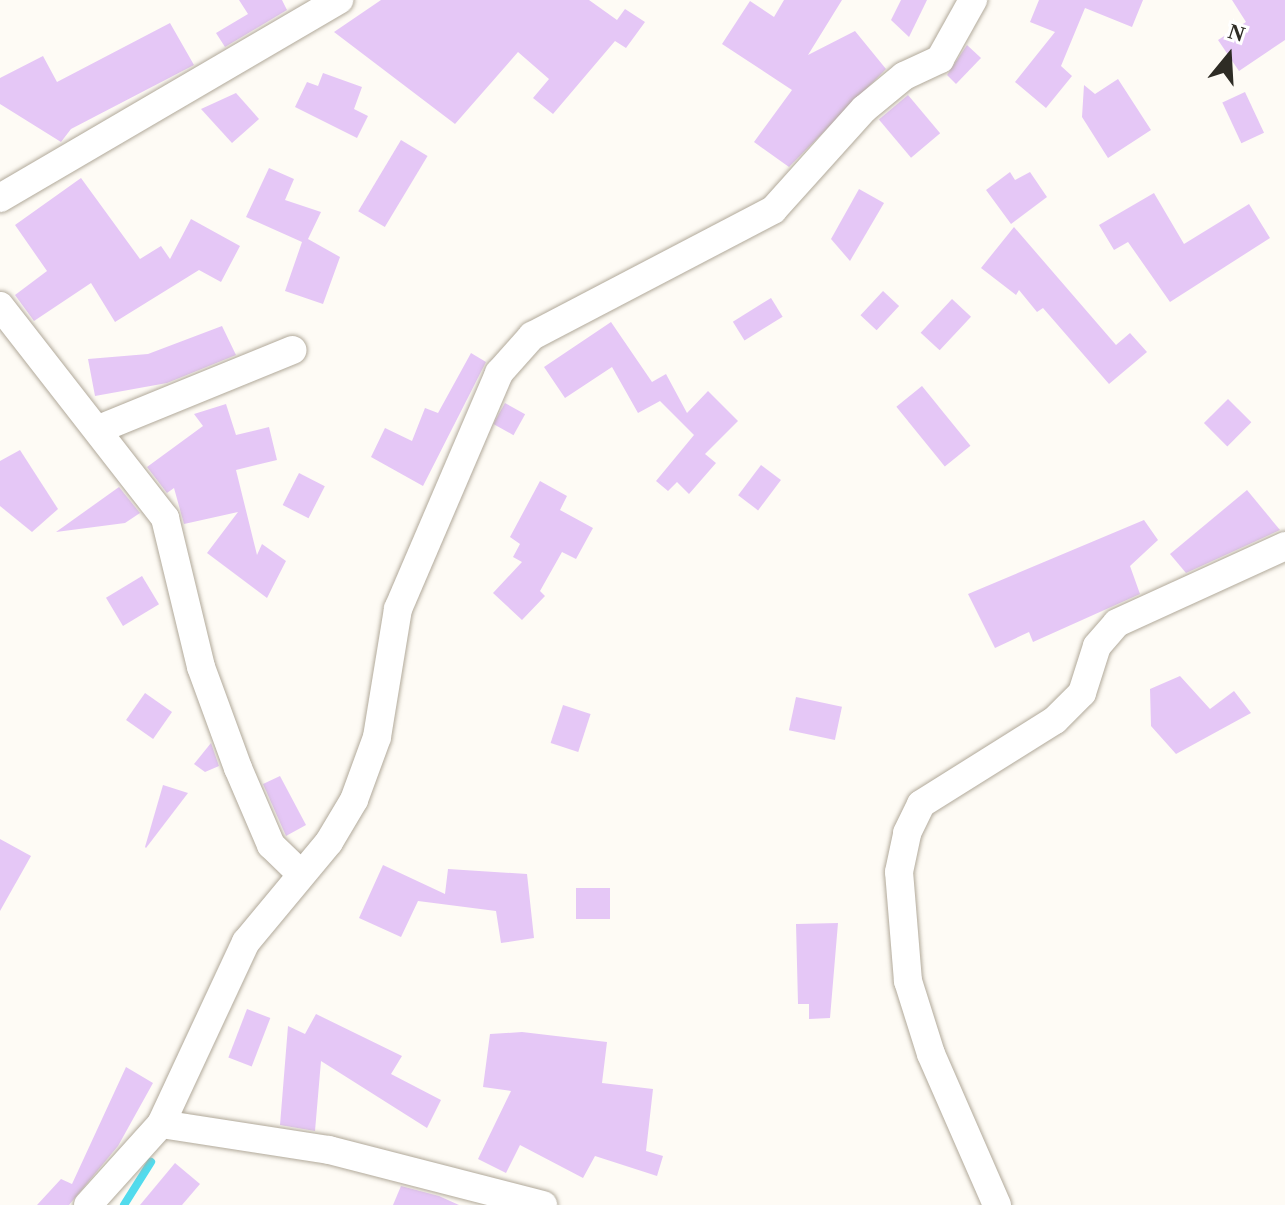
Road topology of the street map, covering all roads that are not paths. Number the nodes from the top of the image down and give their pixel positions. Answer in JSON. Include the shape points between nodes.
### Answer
{"nodes":[{"id":1,"x":339,"y":0,"type":"edge"},
{"id":2,"x":964,"y":4,"type":"edge"},
{"id":3,"x":0,"y":198,"type":"edge"},
{"id":4,"x":0,"y":306,"type":"edge"},
{"id":5,"x":293,"y":350,"type":"dead end"},
{"id":6,"x":99,"y":429,"type":"junction"},
{"id":7,"x":1285,"y":546,"type":"edge"},
{"id":8,"x":298,"y":871,"type":"junction"},
{"id":9,"x":161,"y":1124,"type":"junction"},
{"id":10,"x":88,"y":1205,"type":"edge"},
{"id":11,"x":543,"y":1205,"type":"edge"},
{"id":12,"x":997,"y":1205,"type":"edge"}],
"edges":[{"from":1,"to":3,"type":"street"},
{"from":2,"to":8,"type":"street","via":[[940,59],[904,76],[864,109],[773,210],[532,336],[499,373],[398,609],[377,737],[354,800],[329,842]]},
{"from":4,"to":6,"type":"street"},
{"from":5,"to":6,"type":"street"},
{"from":6,"to":8,"type":"street","via":[[165,518],[201,667],[238,768],[271,845]]},
{"from":7,"to":12,"type":"street","via":[[1117,623],[1097,646],[1082,693],[1055,720],[921,804],[907,833],[899,872],[908,981],[931,1054]]},
{"from":8,"to":9,"type":"street","via":[[246,942]]},
{"from":9,"to":10,"type":"street"},
{"from":9,"to":11,"type":"street","via":[[329,1150]]}]}
